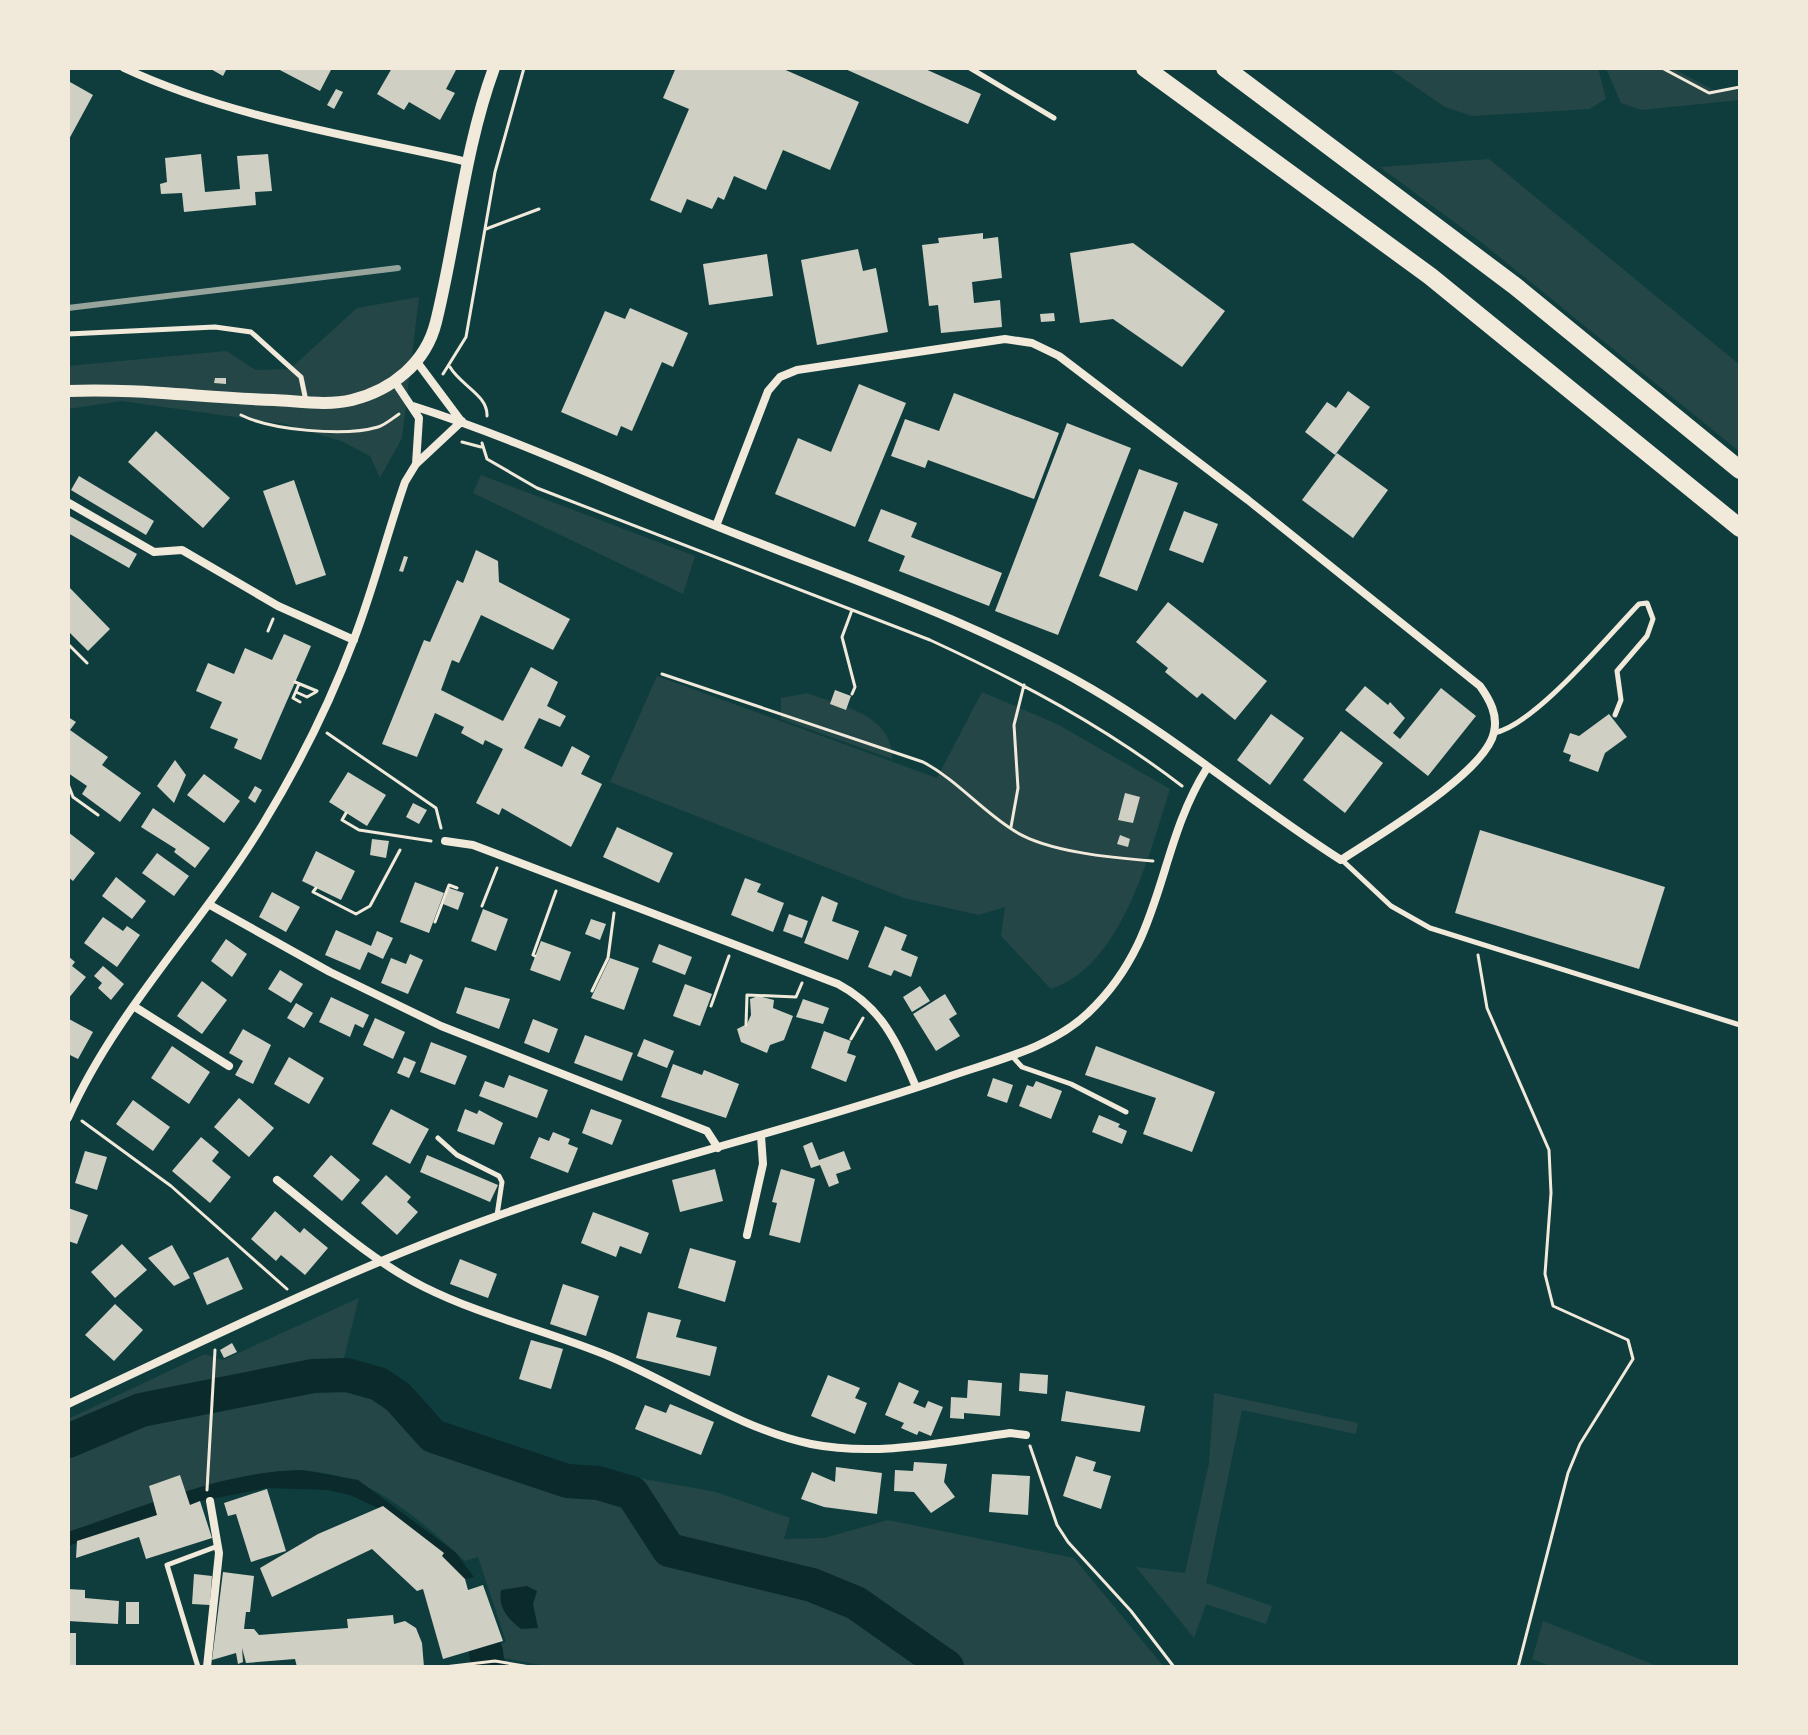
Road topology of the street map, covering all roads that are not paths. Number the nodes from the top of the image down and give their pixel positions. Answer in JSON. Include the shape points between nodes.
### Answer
{"nodes":[{"id":1,"x":124,"y":68,"type":"edge"},
{"id":2,"x":494,"y":68,"type":"edge"},
{"id":3,"x":970,"y":68,"type":"edge"},
{"id":4,"x":1145,"y":68,"type":"edge"},
{"id":5,"x":1225,"y":68,"type":"edge"},
{"id":6,"x":144,"y":72,"type":"edge"},
{"id":7,"x":1054,"y":118,"type":"dead end"},
{"id":8,"x":468,"y":162,"type":"junction"},
{"id":9,"x":68,"y":334,"type":"edge"},
{"id":10,"x":417,"y":362,"type":"junction"},
{"id":11,"x":395,"y":382,"type":"junction"},
{"id":12,"x":68,"y":391,"type":"edge"},
{"id":13,"x":306,"y":402,"type":"junction"},
{"id":14,"x":413,"y":406,"type":"junction"},
{"id":15,"x":462,"y":421,"type":"junction"},
{"id":16,"x":416,"y":464,"type":"junction"},
{"id":17,"x":1740,"y":470,"type":"edge"},
{"id":18,"x":69,"y":503,"type":"edge"},
{"id":19,"x":716,"y":526,"type":"junction"},
{"id":20,"x":1740,"y":528,"type":"edge"},
{"id":21,"x":354,"y":640,"type":"junction"},
{"id":22,"x":1615,"y":715,"type":"dead end"},
{"id":23,"x":1494,"y":733,"type":"junction"},
{"id":24,"x":1207,"y":768,"type":"junction"},
{"id":25,"x":445,"y":841,"type":"road end"},
{"id":26,"x":1341,"y":860,"type":"junction"},
{"id":27,"x":210,"y":905,"type":"junction"},
{"id":28,"x":135,"y":1007,"type":"junction"},
{"id":29,"x":1740,"y":1025,"type":"edge"},
{"id":30,"x":1011,"y":1055,"type":"junction"},
{"id":31,"x":229,"y":1066,"type":"dead end"},
{"id":32,"x":916,"y":1087,"type":"junction"},
{"id":33,"x":1126,"y":1112,"type":"dead end"},
{"id":34,"x":69,"y":1116,"type":"edge"},
{"id":35,"x":761,"y":1136,"type":"junction"},
{"id":36,"x":438,"y":1138,"type":"dead end"},
{"id":37,"x":718,"y":1148,"type":"junction"},
{"id":38,"x":277,"y":1180,"type":"dead end"},
{"id":39,"x":496,"y":1216,"type":"junction"},
{"id":40,"x":747,"y":1235,"type":"dead end"},
{"id":41,"x":379,"y":1260,"type":"junction"},
{"id":42,"x":68,"y":1404,"type":"edge"},
{"id":43,"x":1026,"y":1435,"type":"road end"},
{"id":44,"x":210,"y":1501,"type":"road end"},
{"id":45,"x":218,"y":1546,"type":"junction"},
{"id":46,"x":198,"y":1667,"type":"edge"},
{"id":47,"x":207,"y":1667,"type":"edge"}],
"edges":[{"from":1,"to":6,"type":"street"},
{"from":2,"to":8,"type":"street"},
{"from":3,"to":7,"type":"lane"},
{"from":4,"to":20,"type":"highway","via":[[1430,276]]},
{"from":5,"to":17,"type":"highway","via":[[1515,286]]},
{"from":6,"to":8,"type":"street","via":[[264,116]]},
{"from":8,"to":10,"type":"street","via":[[435,327]]},
{"from":9,"to":13,"type":"lane","via":[[215,327],[251,332],[301,377]]},
{"from":10,"to":11,"type":"street"},
{"from":10,"to":15,"type":"street"},
{"from":11,"to":13,"type":"street","via":[[350,401]]},
{"from":11,"to":14,"type":"street"},
{"from":12,"to":13,"type":"street"},
{"from":14,"to":15,"type":"street"},
{"from":14,"to":16,"type":"street","via":[[419,418]]},
{"from":15,"to":16,"type":"street"},
{"from":15,"to":19,"type":"street"},
{"from":16,"to":21,"type":"street","via":[[398,502]]},
{"from":18,"to":21,"type":"street","via":[[154,552],[182,550],[278,606]]},
{"from":19,"to":23,"type":"street","via":[[768,391],[780,377],[797,370],[1005,339],[1032,343],[1059,356],[1248,500],[1480,686],[1495,715]]},
{"from":19,"to":24,"type":"street","via":[[1030,655],[1094,690]]},
{"from":21,"to":27,"type":"street","via":[[317,727]]},
{"from":22,"to":23,"type":"lane","via":[[1621,700],[1617,671],[1647,636],[1653,619],[1647,603],[1639,604],[1533,712],[1509,730]]},
{"from":23,"to":26,"type":"street","via":[[1488,747],[1457,779]]},
{"from":24,"to":26,"type":"street"},
{"from":24,"to":30,"type":"street","via":[[1191,793],[1148,928],[1114,986],[1075,1024]]},
{"from":25,"to":32,"type":"street","via":[[473,845],[838,984],[871,1005],[894,1035]]},
{"from":26,"to":29,"type":"lane","via":[[1409,918]]},
{"from":27,"to":28,"type":"street"},
{"from":27,"to":37,"type":"street","via":[[385,1001],[707,1131]]},
{"from":28,"to":31,"type":"street"},
{"from":28,"to":34,"type":"street"},
{"from":30,"to":32,"type":"street"},
{"from":30,"to":33,"type":"lane","via":[[1022,1067]]},
{"from":32,"to":35,"type":"street"},
{"from":35,"to":37,"type":"street"},
{"from":35,"to":40,"type":"street","via":[[763,1164]]},
{"from":36,"to":39,"type":"lane","via":[[457,1155],[499,1176]]},
{"from":37,"to":39,"type":"street"},
{"from":38,"to":41,"type":"street"},
{"from":39,"to":41,"type":"street"},
{"from":41,"to":42,"type":"street"},
{"from":41,"to":43,"type":"street","via":[[480,1313],[611,1357],[776,1434],[811,1444],[894,1449]]},
{"from":44,"to":45,"type":"street"},
{"from":45,"to":46,"type":"lane","via":[[167,1565]]},
{"from":45,"to":47,"type":"street"}]}
